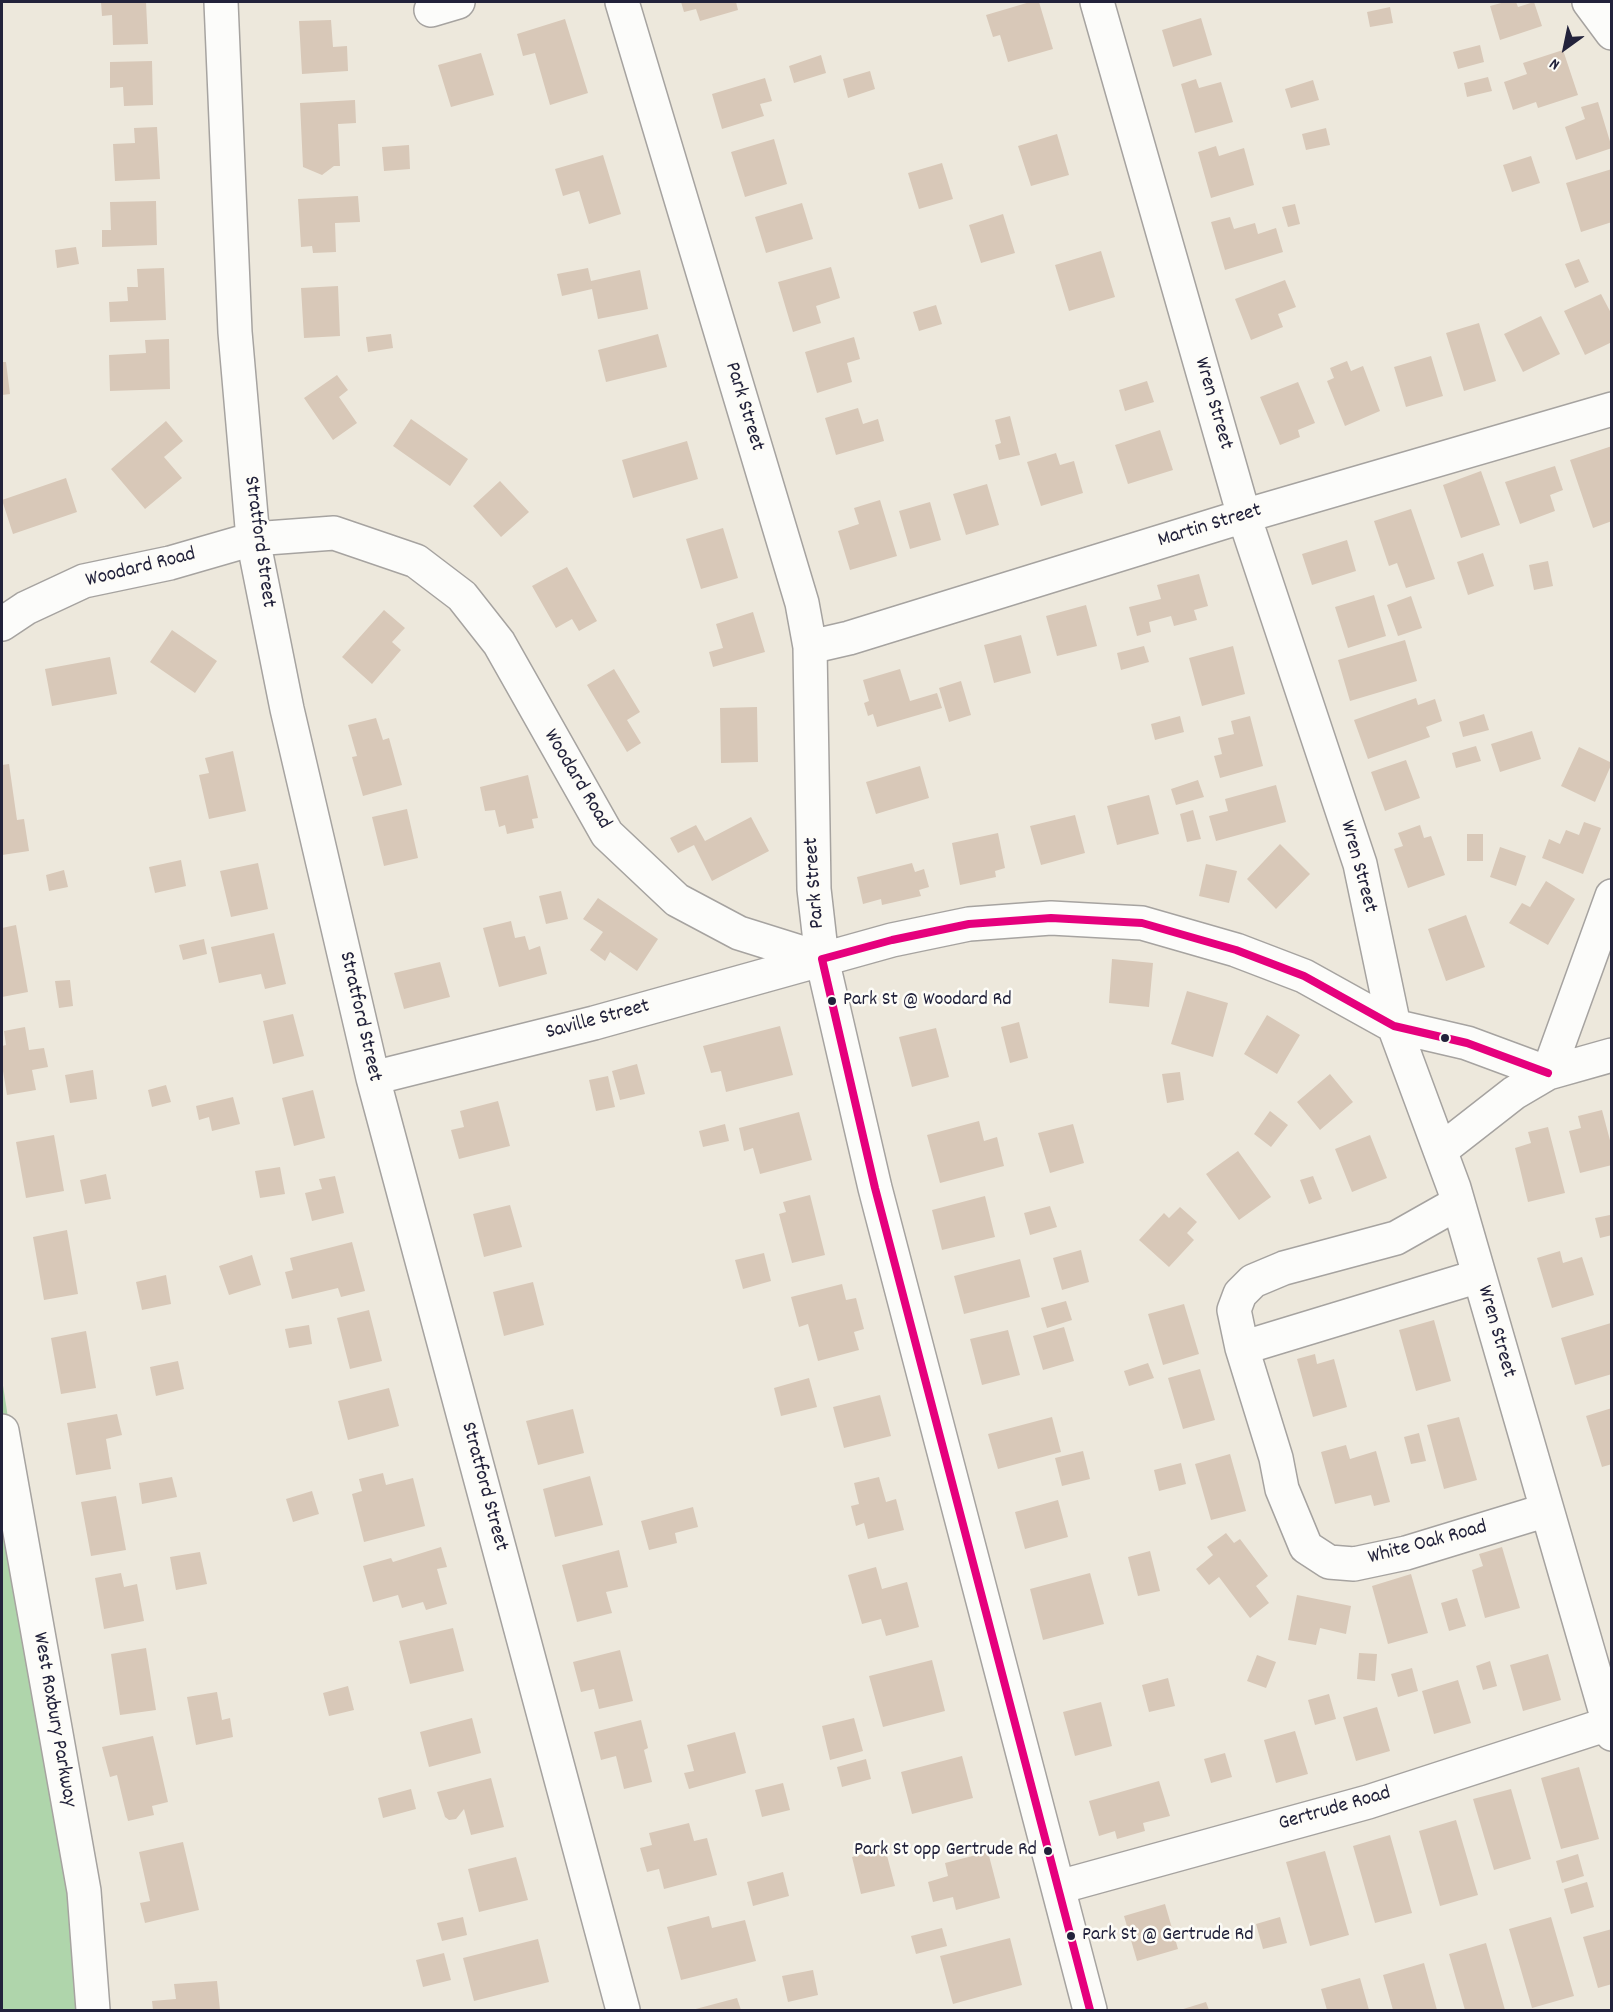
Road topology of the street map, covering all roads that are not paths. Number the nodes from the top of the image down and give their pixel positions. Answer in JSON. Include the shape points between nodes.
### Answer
{"nodes":[{"id":1,"x":221,"y":2,"type":"edge"},
{"id":2,"x":622,"y":2,"type":"edge"},
{"id":3,"x":1097,"y":2,"type":"edge"},
{"id":4,"x":1589,"y":2,"type":"edge"},
{"id":5,"x":1611,"y":32,"type":"edge"},
{"id":6,"x":1611,"y":409,"type":"edge"},
{"id":7,"x":1244,"y":516,"type":"junction"},
{"id":8,"x":253,"y":539,"type":"junction"},
{"id":9,"x":2,"y":624,"type":"edge"},
{"id":10,"x":810,"y":647,"type":"junction"},
{"id":11,"x":1611,"y":896,"type":"edge"},
{"id":12,"x":822,"y":959,"type":"junction"},
{"id":13,"x":1394,"y":1026,"type":"junction"},
{"id":14,"x":1611,"y":1055,"type":"edge"},
{"id":15,"x":1548,"y":1074,"type":"junction"},
{"id":16,"x":373,"y":1078,"type":"junction"},
{"id":17,"x":1440,"y":1150,"type":"junction"},
{"id":18,"x":1458,"y":1203,"type":"junction"},
{"id":19,"x":1479,"y":1275,"type":"junction"},
{"id":20,"x":1242,"y":1348,"type":"junction"},
{"id":21,"x":2,"y":1431,"type":"edge"},
{"id":22,"x":1547,"y":1510,"type":"junction"},
{"id":23,"x":1610,"y":1729,"type":"edge"},
{"id":24,"x":1059,"y":1887,"type":"junction"},
{"id":25,"x":93,"y":2010,"type":"edge"},
{"id":26,"x":623,"y":2010,"type":"edge"},
{"id":27,"x":1090,"y":2010,"type":"edge"}],
"edges":[{"from":1,"to":8,"type":"street","name":"Stratford Street","via":[[235,332]]},
{"from":2,"to":10,"type":"street","name":"Park Street","via":[[799,592]]},
{"from":3,"to":7,"type":"street","name":"Wren Street"},
{"from":4,"to":5,"type":"street"},
{"from":6,"to":7,"type":"street","name":"Martin Street"},
{"from":7,"to":10,"type":"street","name":"Martin Street"},
{"from":7,"to":13,"type":"street","name":"Wren Street","via":[[1360,864]]},
{"from":8,"to":9,"type":"street","name":"Woodard Road","via":[[170,563],[84,581],[26,608]]},
{"from":8,"to":12,"type":"street","name":"Woodard Road","via":[[334,533],[416,561],[462,597],[499,643],[607,834],[677,900],[739,933]]},
{"from":8,"to":16,"type":"street","name":"Stratford Street","via":[[286,708]]},
{"from":10,"to":12,"type":"street","name":"Park Street","via":[[814,889]]},
{"from":11,"to":15,"type":"street"},
{"from":12,"to":13,"type":"street","via":[[892,939],[969,924],[1051,918],[1142,923],[1236,950],[1304,976]]},
{"from":12,"to":16,"type":"street","name":"Saville Street","via":[[594,1023]]},
{"from":12,"to":24,"type":"street","name":"Park Street","via":[[875,1188]]},
{"from":13,"to":15,"type":"street","via":[[1467,1042]]},
{"from":13,"to":17,"type":"street","name":"Wren Street"},
{"from":14,"to":15,"type":"street"},
{"from":15,"to":17,"type":"street","via":[[1514,1094]]},
{"from":16,"to":26,"type":"street","name":"Stratford Street"},
{"from":17,"to":18,"type":"street","name":"Wren Street"},
{"from":18,"to":19,"type":"street","name":"Wren Street"},
{"from":18,"to":20,"type":"street","name":"White Oak Road","via":[[1396,1238],[1284,1268],[1253,1281],[1240,1294],[1234,1311]]},
{"from":19,"to":20,"type":"street"},
{"from":19,"to":22,"type":"street","name":"Wren Street"},
{"from":20,"to":22,"type":"street","name":"White Oak Road","via":[[1282,1489],[1306,1547],[1329,1562],[1354,1563],[1406,1553]]},
{"from":21,"to":25,"type":"street","name":"West Roxbury Parkway","via":[[84,1891]]},
{"from":22,"to":23,"type":"street","name":"Wren Street"},
{"from":23,"to":24,"type":"street","name":"Gertrude Road","via":[[1368,1802]]},
{"from":24,"to":27,"type":"street","name":"Park Street"}]}
